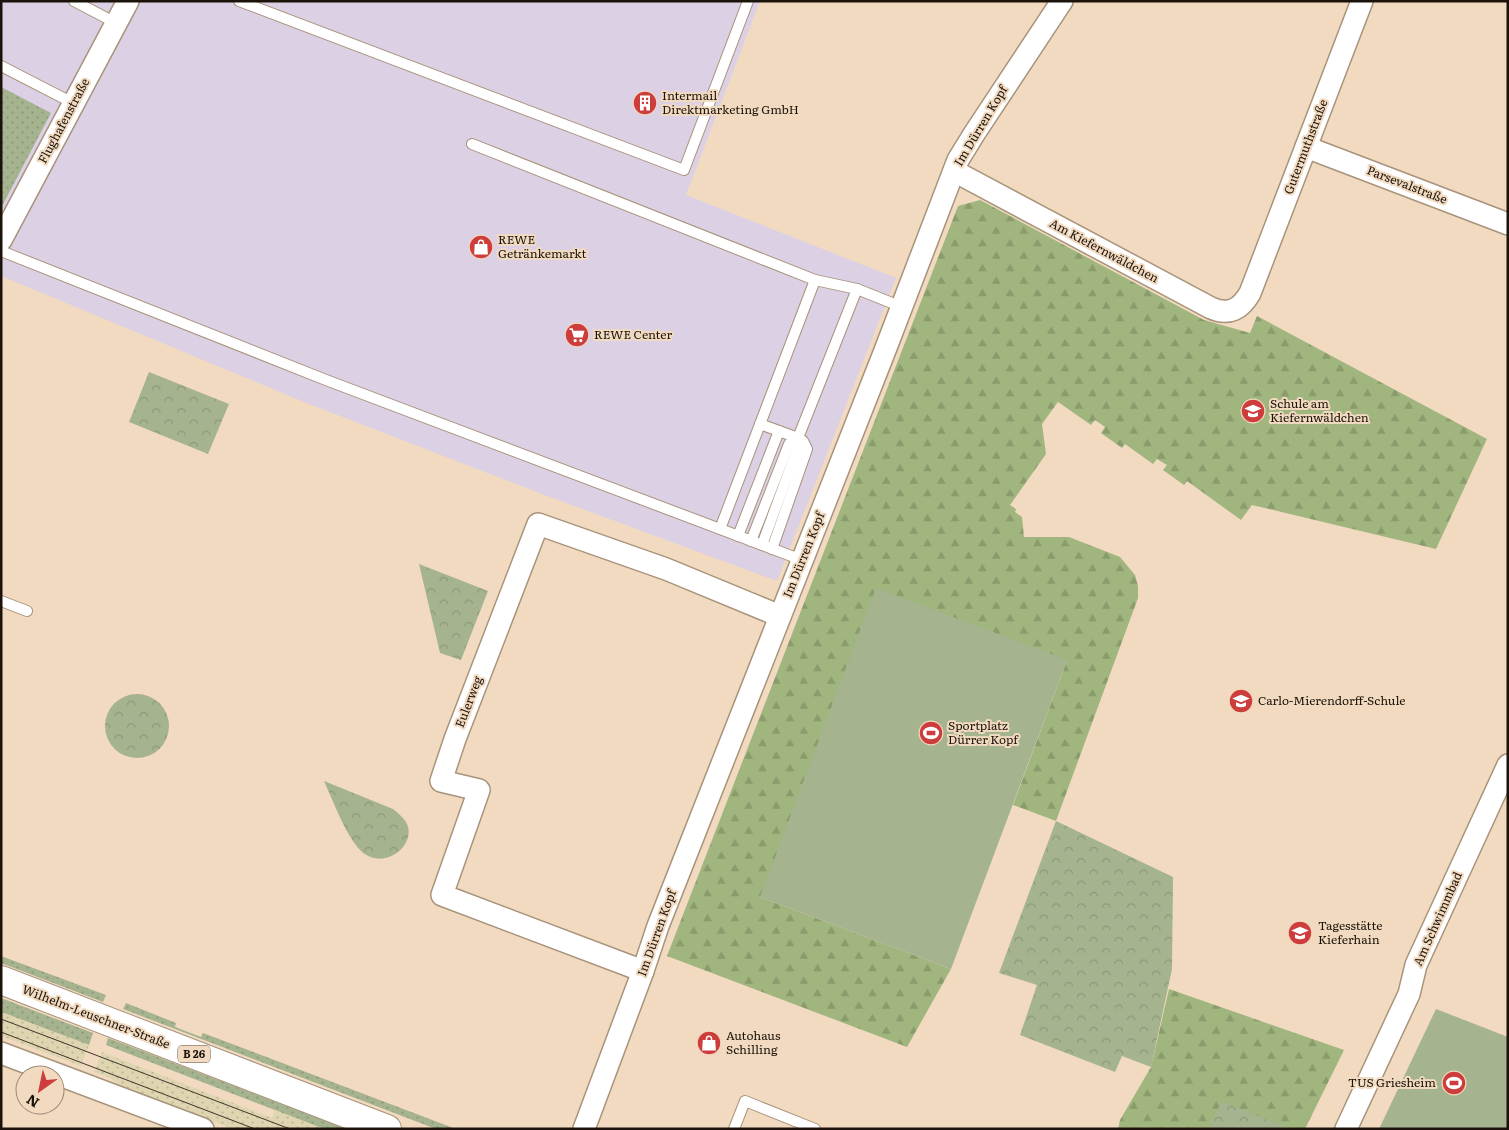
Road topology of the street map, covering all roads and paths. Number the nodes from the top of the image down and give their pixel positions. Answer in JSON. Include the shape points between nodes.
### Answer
{"nodes":[{"id":1,"x":74,"y":1,"type":"edge"},
{"id":2,"x":128,"y":1,"type":"edge"},
{"id":3,"x":239,"y":1,"type":"edge"},
{"id":4,"x":748,"y":1,"type":"edge"},
{"id":5,"x":1062,"y":1,"type":"edge"},
{"id":6,"x":1362,"y":1,"type":"edge"},
{"id":7,"x":116,"y":23,"type":"junction"},
{"id":8,"x":1,"y":66,"type":"edge"},
{"id":9,"x":73,"y":103,"type":"junction"},
{"id":10,"x":472,"y":144,"type":"dead end"},
{"id":11,"x":1306,"y":147,"type":"junction"},
{"id":12,"x":954,"y":171,"type":"junction"},
{"id":13,"x":1508,"y":224,"type":"edge"},
{"id":14,"x":1,"y":240,"type":"edge"},
{"id":15,"x":1,"y":252,"type":"edge"},
{"id":16,"x":815,"y":280,"type":"junction"},
{"id":17,"x":857,"y":289,"type":"junction"},
{"id":18,"x":1250,"y":292,"type":"joint"},
{"id":19,"x":902,"y":307,"type":"junction"},
{"id":20,"x":760,"y":424,"type":"junction"},
{"id":21,"x":778,"y":431,"type":"junction"},
{"id":22,"x":798,"y":438,"type":"junction"},
{"id":23,"x":720,"y":529,"type":"junction"},
{"id":24,"x":738,"y":536,"type":"junction"},
{"id":25,"x":751,"y":540,"type":"junction"},
{"id":26,"x":762,"y":544,"type":"junction"},
{"id":27,"x":772,"y":549,"type":"junction"},
{"id":28,"x":802,"y":560,"type":"junction"},
{"id":29,"x":1,"y":601,"type":"edge"},
{"id":30,"x":28,"y":611,"type":"dead end"},
{"id":31,"x":780,"y":616,"type":"junction"},
{"id":32,"x":1508,"y":765,"type":"edge"},
{"id":33,"x":643,"y":971,"type":"junction"},
{"id":34,"x":1,"y":980,"type":"edge"},
{"id":35,"x":1,"y":1053,"type":"edge"},
{"id":36,"x":203,"y":1129,"type":"edge"},
{"id":37,"x":387,"y":1129,"type":"edge"},
{"id":38,"x":584,"y":1129,"type":"edge"},
{"id":39,"x":734,"y":1129,"type":"edge"},
{"id":40,"x":815,"y":1129,"type":"edge"},
{"id":41,"x":1346,"y":1129,"type":"edge"}],
"edges":[{"from":1,"to":7,"type":"lane"},
{"from":2,"to":7,"type":"street","name":"Flughafenstraße"},
{"from":3,"to":4,"type":"lane","via":[[684,170]]},
{"from":5,"to":12,"type":"street","name":"Im Dürren Kopf","via":[[974,134]]},
{"from":6,"to":11,"type":"street","name":"Gutermuthstraße"},
{"from":7,"to":9,"type":"street","name":"Flughafenstraße"},
{"from":8,"to":9,"type":"lane"},
{"from":9,"to":14,"type":"street","name":"Flughafenstraße"},
{"from":10,"to":16,"type":"lane"},
{"from":11,"to":13,"type":"street","name":"Parsevalstraße"},
{"from":11,"to":18,"type":"street","name":"Gutermuthstraße"},
{"from":12,"to":18,"type":"street","name":"Am Kiefernwäldchen","via":[[1216,310],[1236,310]]},
{"from":12,"to":19,"type":"street","name":"Im Dürren Kopf"},
{"from":15,"to":23,"type":"lane","via":[[326,380]]},
{"from":16,"to":17,"type":"lane"},
{"from":16,"to":20,"type":"lane"},
{"from":17,"to":19,"type":"lane"},
{"from":17,"to":22,"type":"lane"},
{"from":19,"to":28,"type":"street","name":"Im Dürren Kopf"},
{"from":20,"to":21,"type":"lane"},
{"from":20,"to":23,"type":"lane"},
{"from":21,"to":22,"type":"lane"},
{"from":21,"to":24,"type":"lane"},
{"from":22,"to":25,"type":"lane","via":[[789,444]]},
{"from":22,"to":26,"type":"lane","via":[[798,447]]},
{"from":22,"to":27,"type":"lane","via":[[807,449]]},
{"from":23,"to":24,"type":"lane"},
{"from":24,"to":25,"type":"lane"},
{"from":25,"to":26,"type":"lane"},
{"from":26,"to":27,"type":"lane"},
{"from":27,"to":28,"type":"lane"},
{"from":28,"to":31,"type":"street","name":"Im Dürren Kopf"},
{"from":29,"to":30,"type":"lane"},
{"from":31,"to":33,"type":"street","name":"Im Dürren Kopf"},
{"from":31,"to":33,"type":"street","name":"Eulerweg","via":[[666,569],[538,524],[441,780],[479,790],[442,895]]},
{"from":32,"to":41,"type":"street","name":"Am Schwimmbad","via":[[1416,965],[1409,994]]},
{"from":33,"to":38,"type":"street","name":"Im Dürren Kopf"},
{"from":34,"to":37,"type":"main road","name":"Wilhelm-Leuschner-Straße","number":"B 26"},
{"from":35,"to":36,"type":"street"},
{"from":39,"to":40,"type":"lane","via":[[745,1101]]}]}
